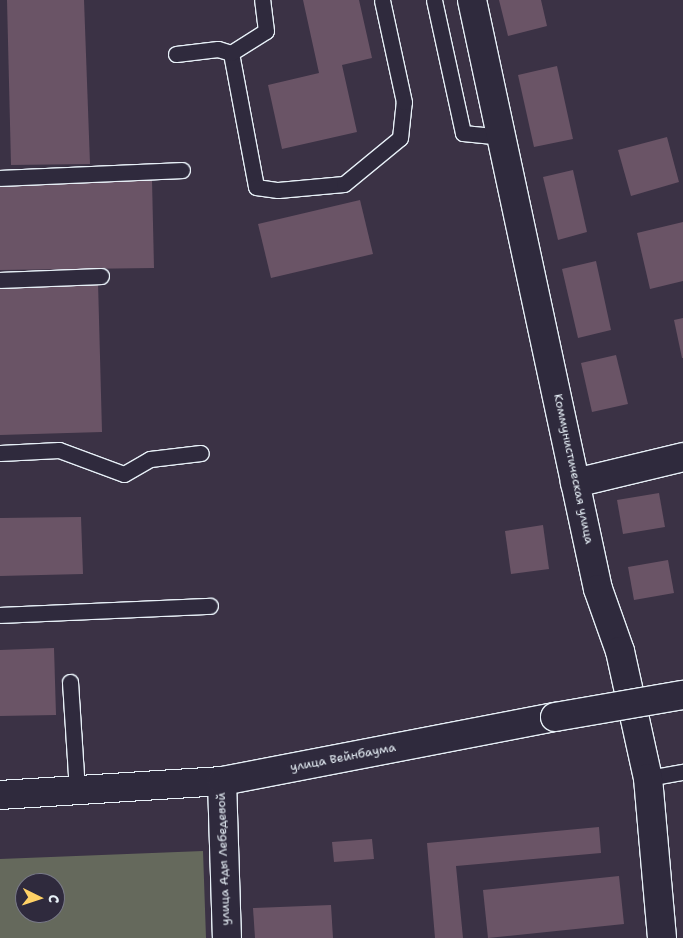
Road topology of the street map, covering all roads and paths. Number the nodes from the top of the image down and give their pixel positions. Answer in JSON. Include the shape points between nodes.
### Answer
{"nodes":[{"id":1,"x":262,"y":0,"type":"edge"},
{"id":2,"x":382,"y":0,"type":"edge"},
{"id":3,"x":434,"y":0,"type":"edge"},
{"id":4,"x":472,"y":0,"type":"edge"},
{"id":5,"x":176,"y":54,"type":"dead end"},
{"id":6,"x":231,"y":54,"type":"junction"},
{"id":7,"x":503,"y":137,"type":"junction"},
{"id":8,"x":182,"y":170,"type":"dead end"},
{"id":9,"x":0,"y":178,"type":"edge"},
{"id":10,"x":101,"y":276,"type":"dead end"},
{"id":11,"x":0,"y":280,"type":"edge"},
{"id":12,"x":0,"y":453,"type":"edge"},
{"id":13,"x":201,"y":453,"type":"dead end"},
{"id":14,"x":683,"y":457,"type":"edge"},
{"id":15,"x":576,"y":483,"type":"junction"},
{"id":16,"x":210,"y":606,"type":"dead end"},
{"id":17,"x":0,"y":615,"type":"edge"},
{"id":18,"x":70,"y":682,"type":"dead end"},
{"id":19,"x":683,"y":695,"type":"edge"},
{"id":20,"x":683,"y":772,"type":"edge"},
{"id":21,"x":648,"y":778,"type":"junction"},
{"id":22,"x":222,"y":781,"type":"junction"},
{"id":23,"x":77,"y":791,"type":"junction"},
{"id":24,"x":0,"y":795,"type":"edge"},
{"id":25,"x":227,"y":938,"type":"edge"},
{"id":26,"x":662,"y":938,"type":"edge"}],
"edges":[{"from":1,"to":6,"type":"lane","via":[[266,31]]},
{"from":2,"to":6,"type":"lane","via":[[404,102],[400,138],[344,184],[278,190],[256,187]]},
{"from":3,"to":7,"type":"lane","via":[[463,133]]},
{"from":4,"to":7,"type":"main road","name":"Коммунистическая улица"},
{"from":5,"to":6,"type":"lane","via":[[218,48]]},
{"from":7,"to":15,"type":"main road","name":"Коммунистическая улица"},
{"from":8,"to":9,"type":"lane"},
{"from":10,"to":11,"type":"lane"},
{"from":12,"to":13,"type":"lane","via":[[58,450],[124,474],[150,459]]},
{"from":14,"to":15,"type":"main road"},
{"from":15,"to":21,"type":"main road","name":"Коммунистическая улица","via":[[598,589],[620,651]]},
{"from":16,"to":17,"type":"lane"},
{"from":18,"to":23,"type":"lane"},
{"from":19,"to":22,"type":"main road","name":"улица Вейнбаума","bridge":true},
{"from":20,"to":21,"type":"lane"},
{"from":21,"to":26,"type":"main road","name":"Коммунистическая улица"},
{"from":22,"to":23,"type":"main road","name":"улица Вейнбаума"},
{"from":22,"to":25,"type":"main road","name":"улица Ады Лебедевой"},
{"from":23,"to":24,"type":"main road","name":"улица Вейнбаума"}]}
